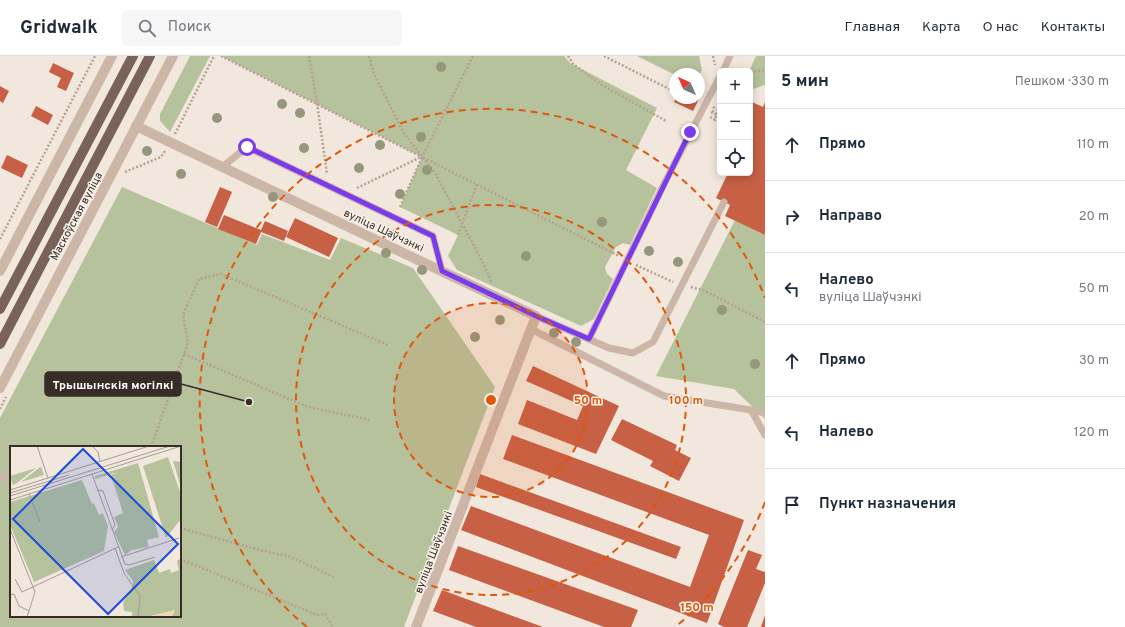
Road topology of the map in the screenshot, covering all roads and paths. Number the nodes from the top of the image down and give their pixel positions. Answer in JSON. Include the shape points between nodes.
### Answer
{"nodes":[{"id":1,"x":95,"y":56,"type":"edge"},
{"id":2,"x":112,"y":56,"type":"edge"},
{"id":3,"x":133,"y":56,"type":"edge"},
{"id":4,"x":150,"y":56,"type":"edge"},
{"id":5,"x":173,"y":56,"type":"edge"},
{"id":6,"x":214,"y":56,"type":"edge"},
{"id":7,"x":221,"y":56,"type":"edge"},
{"id":8,"x":309,"y":56,"type":"edge"},
{"id":9,"x":369,"y":56,"type":"edge"},
{"id":10,"x":473,"y":56,"type":"edge"},
{"id":11,"x":568,"y":56,"type":"edge"},
{"id":12,"x":604,"y":56,"type":"edge"},
{"id":13,"x":730,"y":56,"type":"edge"},
{"id":14,"x":724,"y":68,"type":"edge"},
{"id":15,"x":765,"y":70,"type":"edge"},
{"id":16,"x":753,"y":72,"type":"edge"},
{"id":17,"x":717,"y":82,"type":"edge"},
{"id":18,"x":669,"y":89,"type":"edge"},
{"id":19,"x":317,"y":103,"type":"junction"},
{"id":20,"x":666,"y":121,"type":"dead end"},
{"id":21,"x":136,"y":126,"type":"junction"},
{"id":22,"x":170,"y":142,"type":"junction"},
{"id":23,"x":422,"y":157,"type":"junction"},
{"id":24,"x":222,"y":167,"type":"junction"},
{"id":25,"x":124,"y":172,"type":"dead end"},
{"id":26,"x":327,"y":174,"type":"dead end"},
{"id":27,"x":477,"y":184,"type":"junction"},
{"id":28,"x":357,"y":188,"type":"dead end"},
{"id":29,"x":724,"y":202,"type":"dead end"},
{"id":30,"x":400,"y":207,"type":"dead end"},
{"id":31,"x":462,"y":225,"type":"junction"},
{"id":32,"x":458,"y":235,"type":"dead end"},
{"id":33,"x":0,"y":239,"type":"edge"},
{"id":34,"x":626,"y":260,"type":"junction"},
{"id":35,"x":442,"y":271,"type":"junction"},
{"id":36,"x":0,"y":272,"type":"edge"},
{"id":37,"x":677,"y":283,"type":"dead end"},
{"id":38,"x":690,"y":286,"type":"dead end"},
{"id":39,"x":499,"y":298,"type":"junction"},
{"id":40,"x":0,"y":310,"type":"edge"},
{"id":41,"x":536,"y":316,"type":"junction"},
{"id":42,"x":765,"y":322,"type":"edge"},
{"id":43,"x":531,"y":329,"type":"junction"},
{"id":44,"x":589,"y":339,"type":"junction"},
{"id":45,"x":0,"y":344,"type":"edge"},
{"id":46,"x":388,"y":345,"type":"dead end"},
{"id":47,"x":184,"y":354,"type":"junction"},
{"id":48,"x":0,"y":388,"type":"edge"},
{"id":49,"x":7,"y":395,"type":"dead end"},
{"id":50,"x":0,"y":409,"type":"edge"},
{"id":51,"x":751,"y":410,"type":"junction"},
{"id":52,"x":765,"y":413,"type":"edge"},
{"id":53,"x":370,"y":420,"type":"dead end"},
{"id":54,"x":765,"y":435,"type":"edge"},
{"id":55,"x":150,"y":446,"type":"edge"},
{"id":56,"x":0,"y":476,"type":"edge"},
{"id":57,"x":10,"y":480,"type":"edge"},
{"id":58,"x":181,"y":528,"type":"edge"},
{"id":59,"x":181,"y":559,"type":"edge"},
{"id":60,"x":334,"y":577,"type":"dead end"},
{"id":61,"x":333,"y":627,"type":"edge"},
{"id":62,"x":416,"y":627,"type":"edge"}],
"edges":[{"from":1,"to":33,"type":"path"},
{"from":2,"to":36,"type":"street"},
{"from":3,"to":40,"type":"main road"},
{"from":4,"to":45,"type":"main road","name":"Маскоўская вуліца"},
{"from":5,"to":21,"type":"street","name":"Маскоўская вуліца"},
{"from":6,"to":22,"type":"path"},
{"from":7,"to":19,"type":"path"},
{"from":8,"to":19,"type":"path"},
{"from":9,"to":23,"type":"path","via":[[374,74],[403,132]]},
{"from":10,"to":23,"type":"path"},
{"from":11,"to":20,"type":"path","via":[[573,64],[602,85]]},
{"from":12,"to":18,"type":"path"},
{"from":13,"to":14,"type":"lane"},
{"from":15,"to":16,"type":"path"},
{"from":17,"to":34,"type":"lane"},
{"from":19,"to":23,"type":"path"},
{"from":19,"to":26,"type":"path"},
{"from":21,"to":22,"type":"street","name":"вуліца Шаўчэнкі"},
{"from":21,"to":48,"type":"street","name":"Маскоўская вуліца"},
{"from":22,"to":24,"type":"street","name":"вуліца Шаўчэнкі"},
{"from":22,"to":25,"type":"path","via":[[161,158]]},
{"from":23,"to":27,"type":"path"},
{"from":23,"to":28,"type":"path"},
{"from":23,"to":30,"type":"path"},
{"from":23,"to":31,"type":"path","via":[[436,173]]},
{"from":24,"to":35,"type":"street","name":"вуліца Шаўчэнкі"},
{"from":24,"to":35,"type":"lane","via":[[247,147],[433,236]]},
{"from":27,"to":31,"type":"path"},
{"from":27,"to":34,"type":"path"},
{"from":29,"to":44,"type":"lane","via":[[653,342],[633,353],[609,348]]},
{"from":31,"to":32,"type":"path"},
{"from":31,"to":39,"type":"path"},
{"from":34,"to":37,"type":"path"},
{"from":34,"to":44,"type":"lane"},
{"from":35,"to":39,"type":"street","name":"вуліца Шаўчэнкі"},
{"from":38,"to":42,"type":"path","via":[[703,290]]},
{"from":39,"to":41,"type":"street","name":"вуліца Шаўчэнкі"},
{"from":41,"to":43,"type":"street","name":"вуліца Шаўчэнкі"},
{"from":41,"to":44,"type":"lane"},
{"from":43,"to":51,"type":"lane","via":[[664,396]]},
{"from":43,"to":62,"type":"street","name":"вуліца Шаўчэнкі"},
{"from":46,"to":47,"type":"path","via":[[221,274],[200,279],[183,315],[188,343]]},
{"from":47,"to":53,"type":"path","via":[[308,407]]},
{"from":47,"to":55,"type":"path"},
{"from":49,"to":50,"type":"path"},
{"from":51,"to":52,"type":"lane"},
{"from":51,"to":54,"type":"lane"},
{"from":56,"to":57,"type":"lane"},
{"from":58,"to":60,"type":"path","via":[[291,557]]},
{"from":59,"to":61,"type":"path","via":[[317,616],[325,614]]}]}
